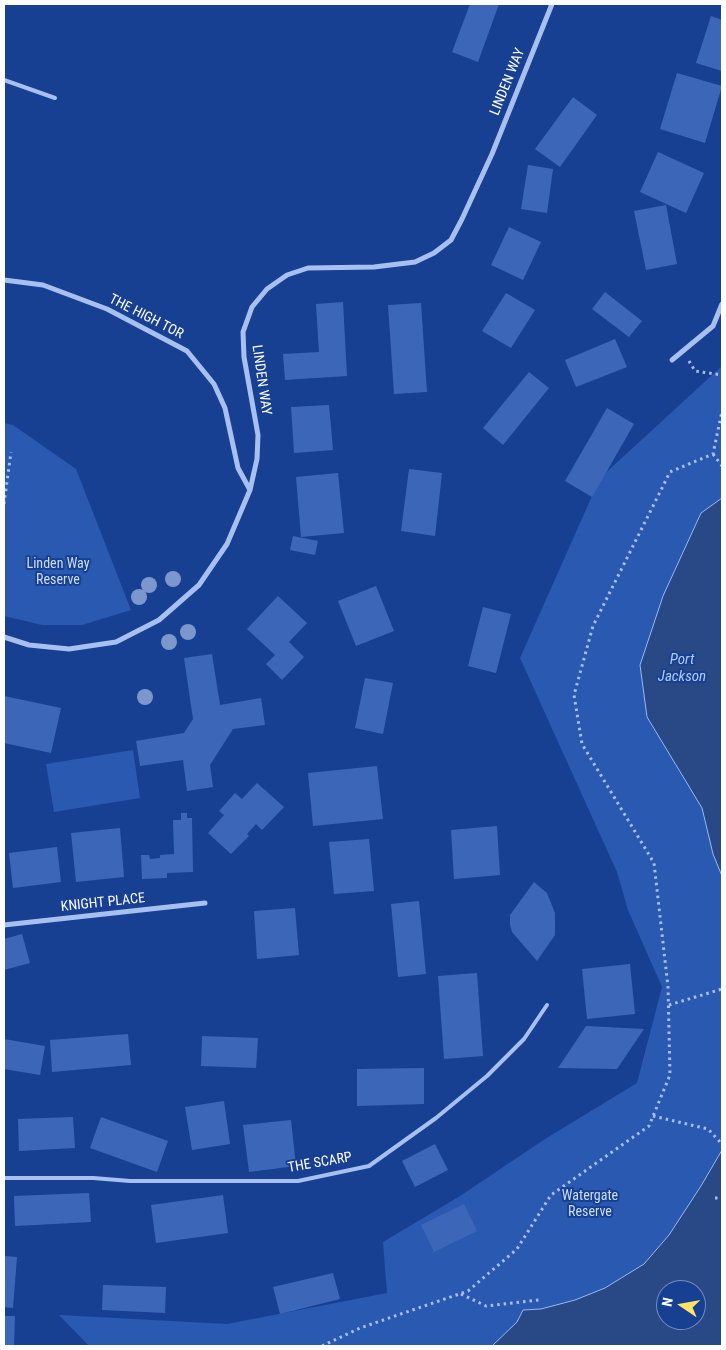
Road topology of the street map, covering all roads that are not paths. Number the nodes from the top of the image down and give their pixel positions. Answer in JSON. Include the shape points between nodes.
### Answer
{"nodes":[{"id":1,"x":552,"y":4,"type":"edge"},
{"id":2,"x":4,"y":80,"type":"edge"},
{"id":3,"x":55,"y":98,"type":"dead end"},
{"id":4,"x":4,"y":280,"type":"edge"},
{"id":5,"x":722,"y":304,"type":"edge"},
{"id":6,"x":672,"y":360,"type":"dead end"},
{"id":7,"x":250,"y":490,"type":"junction"},
{"id":8,"x":4,"y":637,"type":"edge"},
{"id":9,"x":205,"y":903,"type":"dead end"},
{"id":10,"x":4,"y":925,"type":"edge"},
{"id":11,"x":547,"y":1005,"type":"dead end"},
{"id":12,"x":4,"y":1178,"type":"edge"}],
"edges":[{"from":1,"to":7,"type":"street","name":"LINDEN WAY","via":[[492,154],[451,240],[415,262],[374,267],[308,268],[287,275],[267,289],[252,307],[243,332],[244,357],[258,435],[258,459]]},
{"from":2,"to":3,"type":"lane"},
{"from":4,"to":7,"type":"street","name":"THE HIGH TOR","via":[[44,285],[107,309],[187,351],[214,384],[225,408],[238,468]]},
{"from":5,"to":6,"type":"street","via":[[713,326]]},
{"from":7,"to":8,"type":"street","name":"LINDEN WAY","via":[[227,544],[199,585],[159,620],[116,642],[69,650],[29,645]]},
{"from":9,"to":10,"type":"street","name":"KNIGHT PLACE"},
{"from":11,"to":12,"type":"lane","name":"THE SCARP","via":[[524,1039],[487,1076],[369,1166],[298,1181]]}]}
